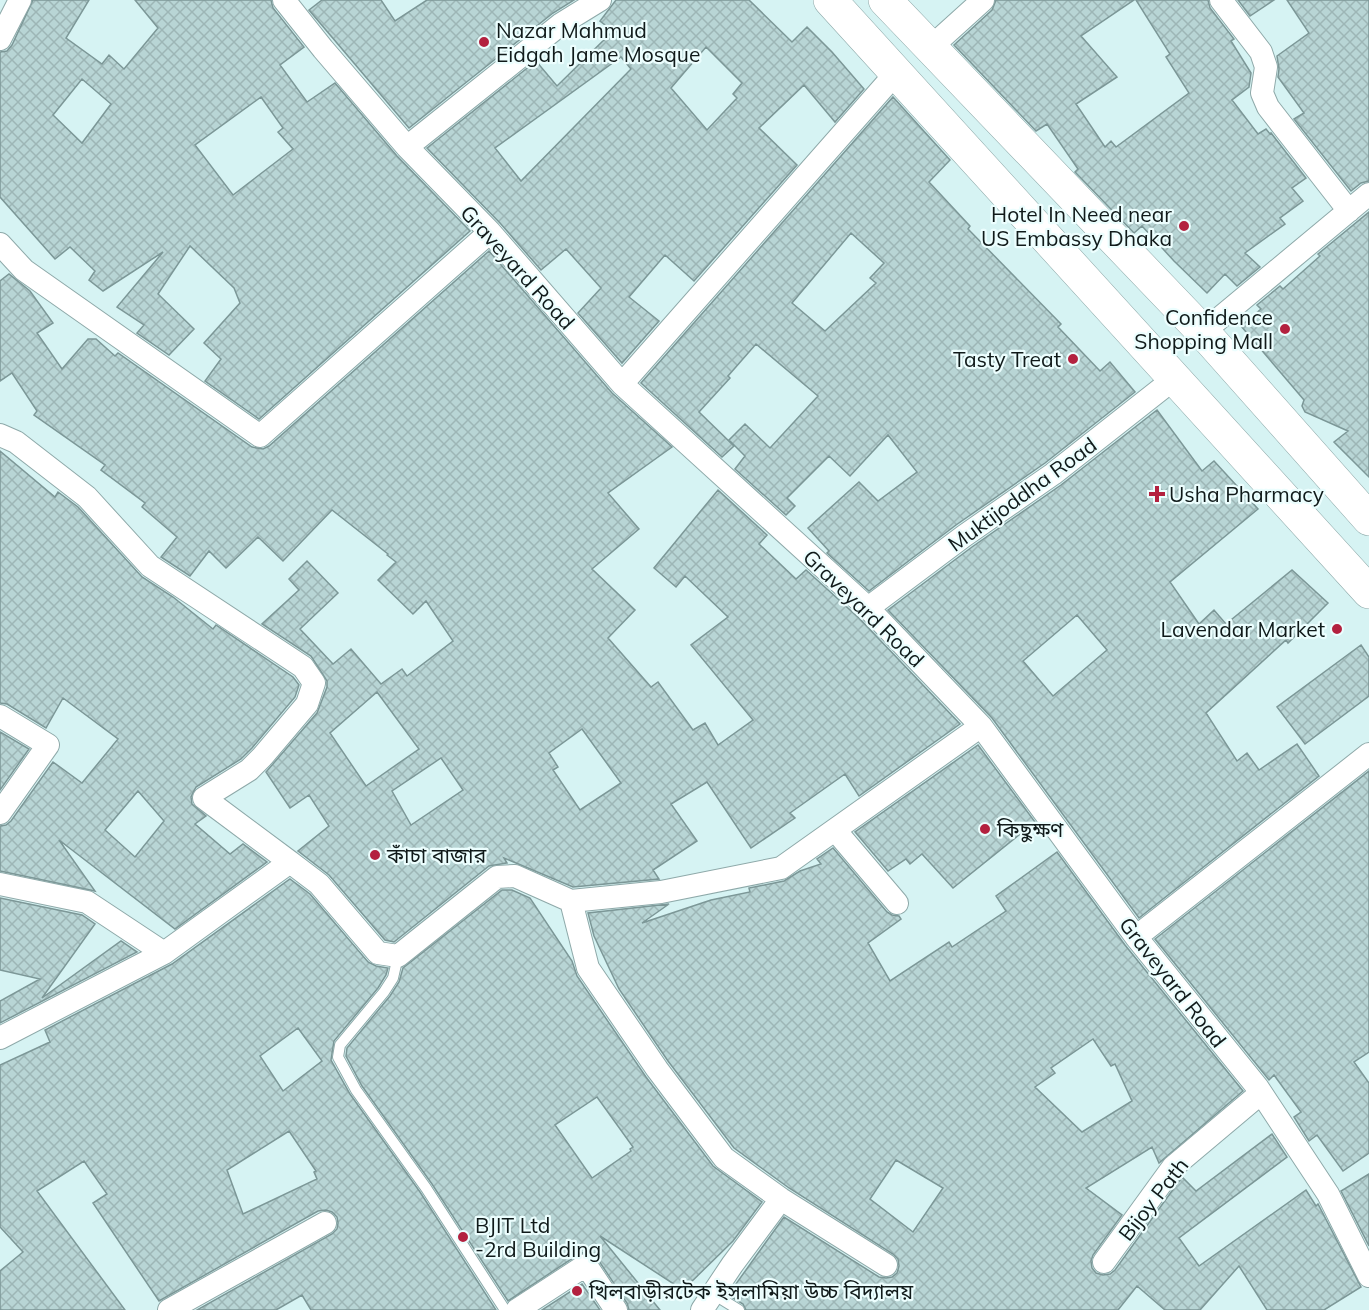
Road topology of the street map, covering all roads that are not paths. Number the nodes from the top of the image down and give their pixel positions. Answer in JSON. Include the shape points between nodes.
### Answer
{"nodes":[{"id":1,"x":20,"y":0,"type":"edge"},
{"id":2,"x":284,"y":0,"type":"edge"},
{"id":3,"x":600,"y":0,"type":"edge"},
{"id":4,"x":830,"y":0,"type":"edge"},
{"id":5,"x":885,"y":0,"type":"edge"},
{"id":6,"x":983,"y":0,"type":"edge"},
{"id":7,"x":1221,"y":0,"type":"edge"},
{"id":8,"x":0,"y":39,"type":"edge"},
{"id":9,"x":930,"y":48,"type":"junction"},
{"id":10,"x":896,"y":73,"type":"junction"},
{"id":11,"x":407,"y":147,"type":"junction"},
{"id":12,"x":1369,"y":194,"type":"edge"},
{"id":13,"x":1349,"y":211,"type":"junction"},
{"id":14,"x":490,"y":232,"type":"junction"},
{"id":15,"x":0,"y":244,"type":"edge"},
{"id":16,"x":1203,"y":332,"type":"junction"},
{"id":17,"x":1175,"y":378,"type":"junction"},
{"id":18,"x":622,"y":384,"type":"junction"},
{"id":19,"x":0,"y":435,"type":"edge"},
{"id":20,"x":1369,"y":519,"type":"edge"},
{"id":21,"x":1369,"y":592,"type":"edge"},
{"id":22,"x":868,"y":608,"type":"junction"},
{"id":23,"x":0,"y":716,"type":"edge"},
{"id":24,"x":981,"y":726,"type":"junction"},
{"id":25,"x":1369,"y":754,"type":"edge"},
{"id":26,"x":0,"y":813,"type":"edge"},
{"id":27,"x":835,"y":830,"type":"junction"},
{"id":28,"x":290,"y":862,"type":"junction"},
{"id":29,"x":0,"y":884,"type":"edge"},
{"id":30,"x":571,"y":900,"type":"junction"},
{"id":31,"x":897,"y":903,"type":"dead end"},
{"id":32,"x":1136,"y":937,"type":"junction"},
{"id":33,"x":164,"y":953,"type":"junction"},
{"id":34,"x":398,"y":956,"type":"junction"},
{"id":35,"x":0,"y":1038,"type":"edge"},
{"id":36,"x":1261,"y":1093,"type":"junction"},
{"id":37,"x":782,"y":1199,"type":"junction"},
{"id":38,"x":325,"y":1222,"type":"dead end"},
{"id":39,"x":1104,"y":1262,"type":"dead end"},
{"id":40,"x":886,"y":1264,"type":"dead end"},
{"id":41,"x":1369,"y":1276,"type":"edge"},
{"id":42,"x":708,"y":1302,"type":"edge"},
{"id":43,"x":169,"y":1310,"type":"edge"},
{"id":44,"x":505,"y":1310,"type":"edge"},
{"id":45,"x":517,"y":1310,"type":"edge"},
{"id":46,"x":615,"y":1310,"type":"edge"},
{"id":47,"x":738,"y":1310,"type":"edge"}],
"edges":[{"from":1,"to":8,"type":"street"},
{"from":2,"to":11,"type":"street","name":"Graveyard Road"},
{"from":3,"to":11,"type":"street","via":[[561,24]]},
{"from":4,"to":10,"type":"main road"},
{"from":5,"to":9,"type":"main road"},
{"from":6,"to":9,"type":"street"},
{"from":7,"to":13,"type":"street","via":[[1261,52],[1266,67],[1262,93],[1268,107]]},
{"from":9,"to":16,"type":"main road"},
{"from":10,"to":17,"type":"main road"},
{"from":10,"to":18,"type":"street"},
{"from":11,"to":14,"type":"street","name":"Graveyard Road"},
{"from":12,"to":13,"type":"street"},
{"from":13,"to":16,"type":"street"},
{"from":14,"to":15,"type":"street","via":[[260,436],[24,270]]},
{"from":14,"to":18,"type":"street","name":"Graveyard Road"},
{"from":16,"to":20,"type":"main road"},
{"from":17,"to":21,"type":"main road"},
{"from":17,"to":22,"type":"street","name":"Muktijoddha Road","via":[[1053,474]]},
{"from":18,"to":22,"type":"street","name":"Graveyard Road"},
{"from":19,"to":28,"type":"street","via":[[16,442],[87,498],[150,566],[303,667],[314,683],[307,704],[262,757],[249,770],[204,798]]},
{"from":22,"to":24,"type":"street","name":"Graveyard Road"},
{"from":23,"to":26,"type":"street","via":[[48,745]]},
{"from":24,"to":27,"type":"street"},
{"from":24,"to":32,"type":"street","name":"Graveyard Road"},
{"from":25,"to":32,"type":"street"},
{"from":27,"to":30,"type":"street","via":[[781,868],[661,892]]},
{"from":27,"to":31,"type":"street"},
{"from":28,"to":33,"type":"street"},
{"from":28,"to":34,"type":"street","via":[[319,884],[378,954]]},
{"from":29,"to":33,"type":"street","via":[[87,902]]},
{"from":30,"to":34,"type":"street","via":[[515,876],[497,877]]},
{"from":30,"to":37,"type":"street","via":[[588,968],[657,1069],[724,1158]]},
{"from":32,"to":36,"type":"street","name":"Graveyard Road"},
{"from":33,"to":35,"type":"street"},
{"from":34,"to":44,"type":"lane","via":[[393,978],[340,1045],[338,1057],[356,1090],[426,1188]]},
{"from":36,"to":39,"type":"street","name":"Bijoy Path","via":[[1173,1167]]},
{"from":36,"to":41,"type":"street","name":"Graveyard Road","via":[[1328,1194]]},
{"from":37,"to":40,"type":"street"},
{"from":37,"to":42,"type":"street"},
{"from":38,"to":43,"type":"street"},
{"from":42,"to":47,"type":"lane"},
{"from":45,"to":46,"type":"street","via":[[586,1265]]}]}
